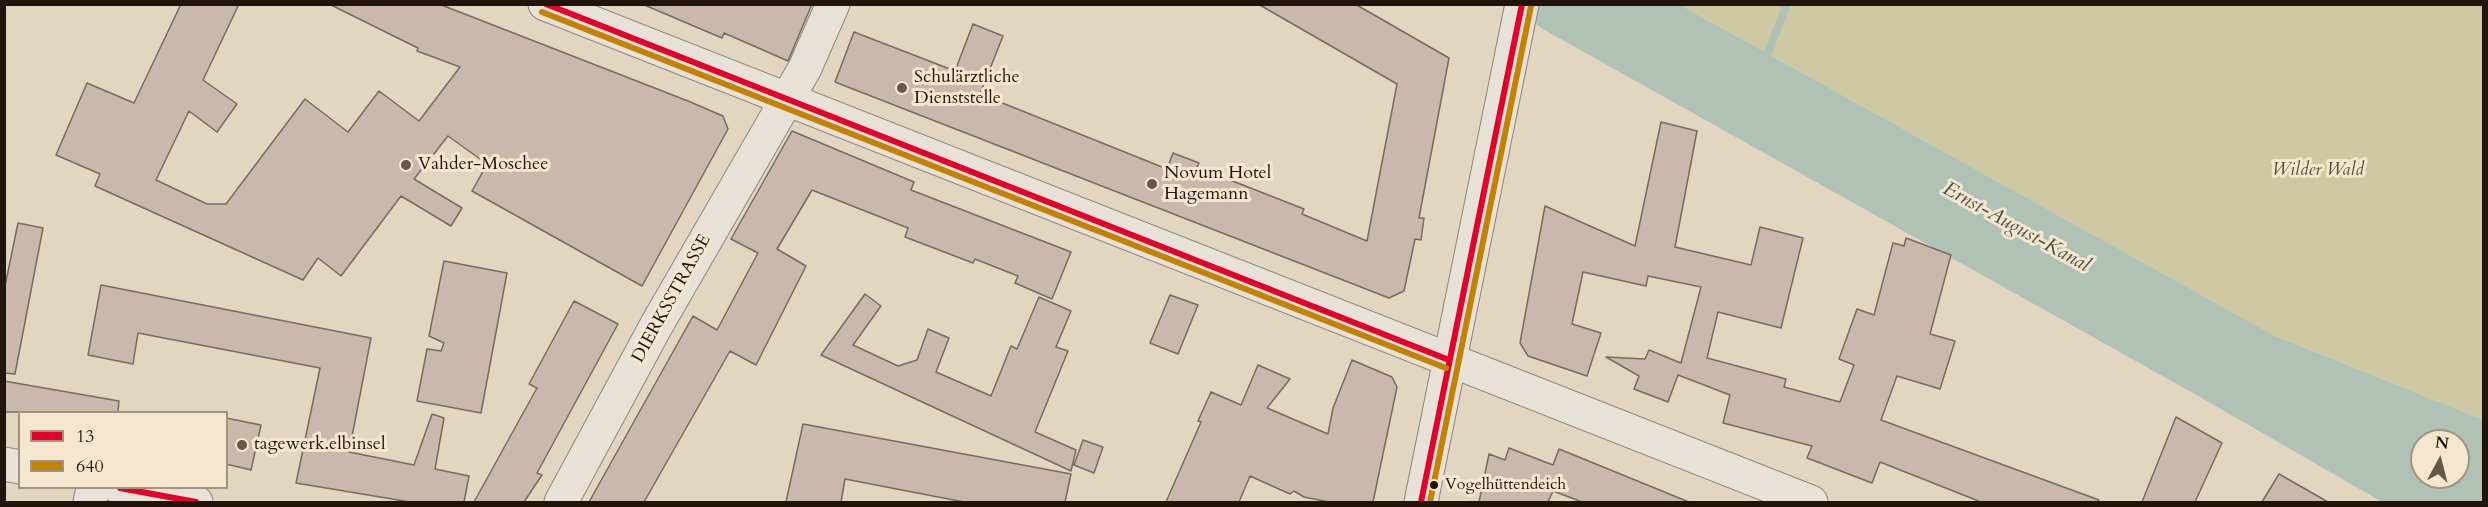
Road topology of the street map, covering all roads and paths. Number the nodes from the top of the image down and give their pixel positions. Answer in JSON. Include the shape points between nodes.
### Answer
{"nodes":[{"id":1,"x":833,"y":4,"type":"edge"},
{"id":2,"x":1522,"y":4,"type":"edge"},
{"id":3,"x":566,"y":8,"type":"edge"},
{"id":4,"x":786,"y":98,"type":"junction"},
{"id":5,"x":1449,"y":360,"type":"junction"},
{"id":6,"x":125,"y":489,"type":"edge"},
{"id":7,"x":196,"y":502,"type":"edge"},
{"id":8,"x":561,"y":502,"type":"edge"},
{"id":9,"x":1421,"y":502,"type":"edge"},
{"id":10,"x":1811,"y":502,"type":"edge"}],
"edges":[{"from":1,"to":4,"type":"street","name":"DIERKSSTRASSE","via":[[805,68]]},
{"from":2,"to":5,"type":"street"},
{"from":3,"to":4,"type":"street"},
{"from":4,"to":5,"type":"street"},
{"from":4,"to":8,"type":"street","name":"DIERKSSTRASSE"},
{"from":5,"to":9,"type":"street"},
{"from":5,"to":10,"type":"street"},
{"from":6,"to":7,"type":"street"}]}
